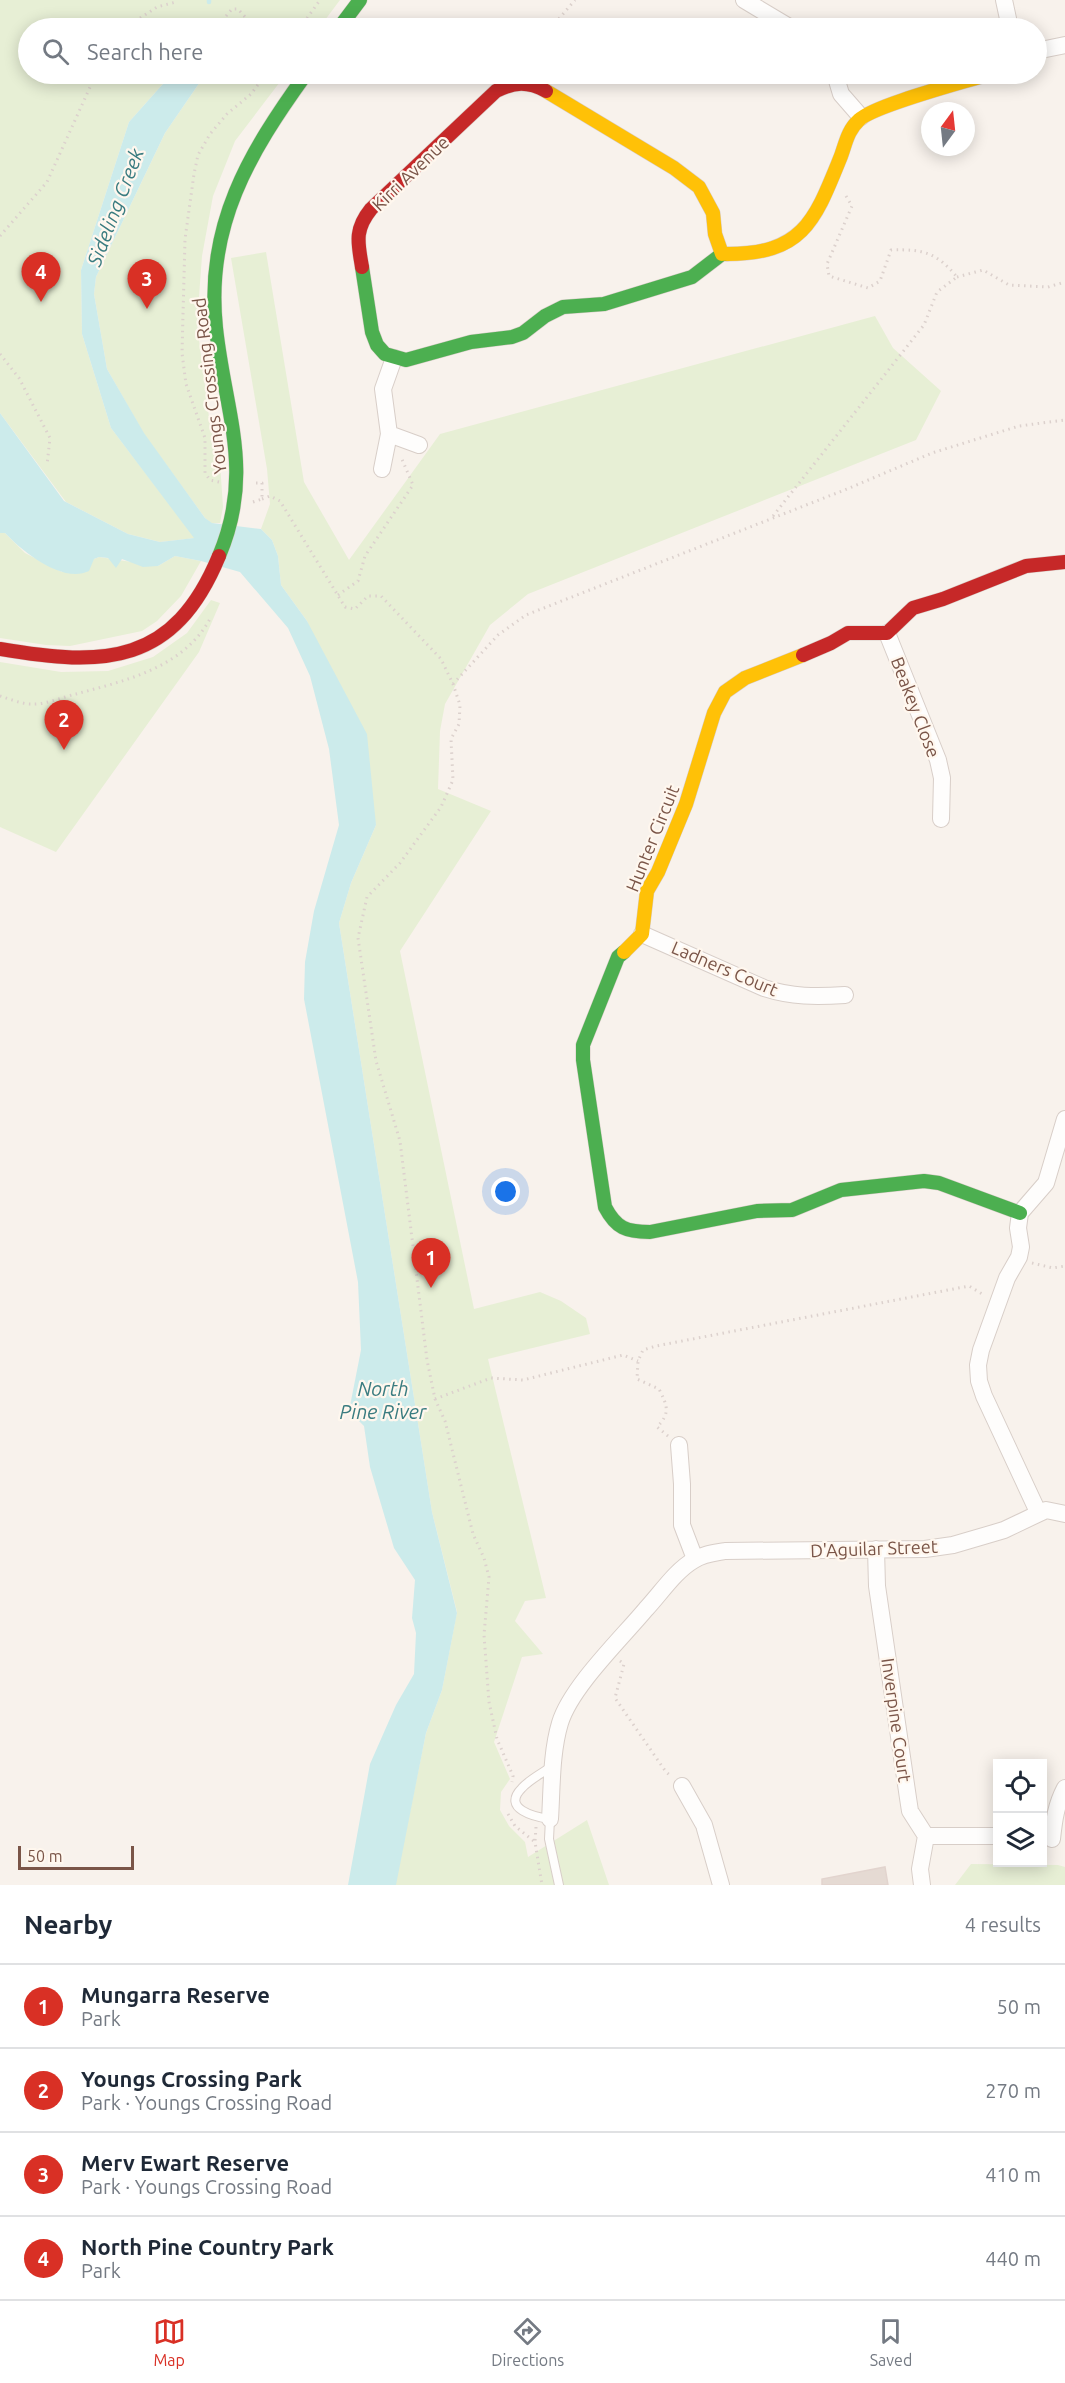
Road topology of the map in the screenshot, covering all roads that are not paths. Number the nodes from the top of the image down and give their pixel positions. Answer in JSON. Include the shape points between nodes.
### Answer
{"nodes":[{"id":1,"x":360,"y":0,"type":"edge"},
{"id":2,"x":744,"y":0,"type":"edge"},
{"id":3,"x":1004,"y":0,"type":"edge"},
{"id":4,"x":346,"y":18,"type":"edge"},
{"id":5,"x":774,"y":18,"type":"edge"},
{"id":6,"x":1008,"y":18,"type":"edge"},
{"id":7,"x":1065,"y":45,"type":"edge"},
{"id":8,"x":1047,"y":49,"type":"edge"},
{"id":9,"x":299,"y":84,"type":"edge"},
{"id":10,"x":508,"y":84,"type":"edge"},
{"id":11,"x":530,"y":84,"type":"edge"},
{"id":12,"x":838,"y":84,"type":"edge"},
{"id":13,"x":957,"y":84,"type":"edge"},
{"id":14,"x":861,"y":117,"type":"junction"},
{"id":15,"x":722,"y":254,"type":"junction"},
{"id":16,"x":394,"y":358,"type":"junction"},
{"id":17,"x":389,"y":434,"type":"junction"},
{"id":18,"x":419,"y":445,"type":"dead end"},
{"id":19,"x":382,"y":469,"type":"dead end"},
{"id":20,"x":1065,"y":562,"type":"edge"},
{"id":21,"x":887,"y":633,"type":"junction"},
{"id":22,"x":0,"y":649,"type":"edge"},
{"id":23,"x":941,"y":819,"type":"dead end"},
{"id":24,"x":642,"y":934,"type":"junction"},
{"id":25,"x":845,"y":994,"type":"dead end"},
{"id":26,"x":1065,"y":1119,"type":"edge"},
{"id":27,"x":1020,"y":1213,"type":"junction"},
{"id":28,"x":679,"y":1445,"type":"road end"},
{"id":29,"x":1038,"y":1512,"type":"junction"},
{"id":30,"x":1065,"y":1514,"type":"edge"},
{"id":31,"x":876,"y":1550,"type":"junction"},
{"id":32,"x":695,"y":1559,"type":"junction"},
{"id":33,"x":554,"y":1764,"type":"junction"},
{"id":34,"x":682,"y":1786,"type":"road end"},
{"id":35,"x":1065,"y":1788,"type":"edge"},
{"id":36,"x":543,"y":1818,"type":"junction"},
{"id":37,"x":926,"y":1836,"type":"junction"},
{"id":38,"x":993,"y":1836,"type":"edge"},
{"id":39,"x":1053,"y":1839,"type":"edge"},
{"id":40,"x":559,"y":1885,"type":"edge"},
{"id":41,"x":721,"y":1885,"type":"edge"},
{"id":42,"x":922,"y":1885,"type":"edge"}],
"edges":[{"from":1,"to":4,"type":"street"},
{"from":2,"to":5,"type":"street"},
{"from":3,"to":6,"type":"street"},
{"from":7,"to":8,"type":"street"},
{"from":9,"to":22,"type":"street","name":"Youngs Crossing Road","via":[[253,151],[231,200],[220,244],[215,321],[238,454],[238,483],[216,569],[204,592],[167,633],[141,648],[107,657],[70,658]]},
{"from":10,"to":16,"type":"street","name":"Kirri Avenue","via":[[371,209],[358,228],[357,252],[372,332],[377,345]]},
{"from":11,"to":15,"type":"street","name":"Kirri Avenue","via":[[674,168],[699,187],[713,213]]},
{"from":12,"to":14,"type":"street","via":[[841,94]]},
{"from":13,"to":14,"type":"street"},
{"from":14,"to":15,"type":"street","via":[[849,130],[820,206],[800,234],[765,251]]},
{"from":15,"to":16,"type":"street","via":[[692,277],[604,304],[563,307],[512,337],[471,342],[418,358]]},
{"from":16,"to":17,"type":"street","via":[[383,388]]},
{"from":17,"to":18,"type":"street"},
{"from":17,"to":19,"type":"street"},
{"from":20,"to":21,"type":"street","via":[[1026,566],[913,608]]},
{"from":21,"to":23,"type":"street","name":"Beakey Close","via":[[938,760]]},
{"from":21,"to":24,"type":"street","name":"Hunter Circuit","via":[[848,633],[745,678],[725,692],[714,713],[686,804],[647,891]]},
{"from":24,"to":25,"type":"street","name":"Ladners Court","via":[[764,988],[800,997]]},
{"from":24,"to":27,"type":"street","via":[[618,957],[583,1045],[605,1207],[613,1222],[628,1231],[650,1232],[757,1211],[792,1210],[842,1190],[924,1180]]},
{"from":26,"to":27,"type":"street","via":[[1046,1183]]},
{"from":27,"to":29,"type":"street","via":[[1019,1257],[998,1303],[978,1365],[979,1381]]},
{"from":28,"to":32,"type":"street","via":[[682,1525]]},
{"from":29,"to":30,"type":"street"},
{"from":29,"to":31,"type":"street","name":"D'Aguilar Street","via":[[1017,1525],[953,1545]]},
{"from":31,"to":32,"type":"street","name":"D'Aguilar Street","via":[[725,1551]]},
{"from":31,"to":37,"type":"street","name":"Inverpine Court","via":[[877,1587],[910,1811]]},
{"from":32,"to":33,"type":"street","name":"D'Aguilar Street","via":[[674,1577],[609,1652],[569,1705],[561,1722]]},
{"from":33,"to":36,"type":"street","name":"D'Aguilar Street"},
{"from":33,"to":36,"type":"lane","via":[[517,1795],[520,1810]]},
{"from":34,"to":41,"type":"street","via":[[704,1825]]},
{"from":35,"to":39,"type":"street","via":[[1054,1818]]},
{"from":36,"to":40,"type":"lane"},
{"from":37,"to":38,"type":"street"},
{"from":37,"to":42,"type":"street","via":[[920,1869]]}]}
